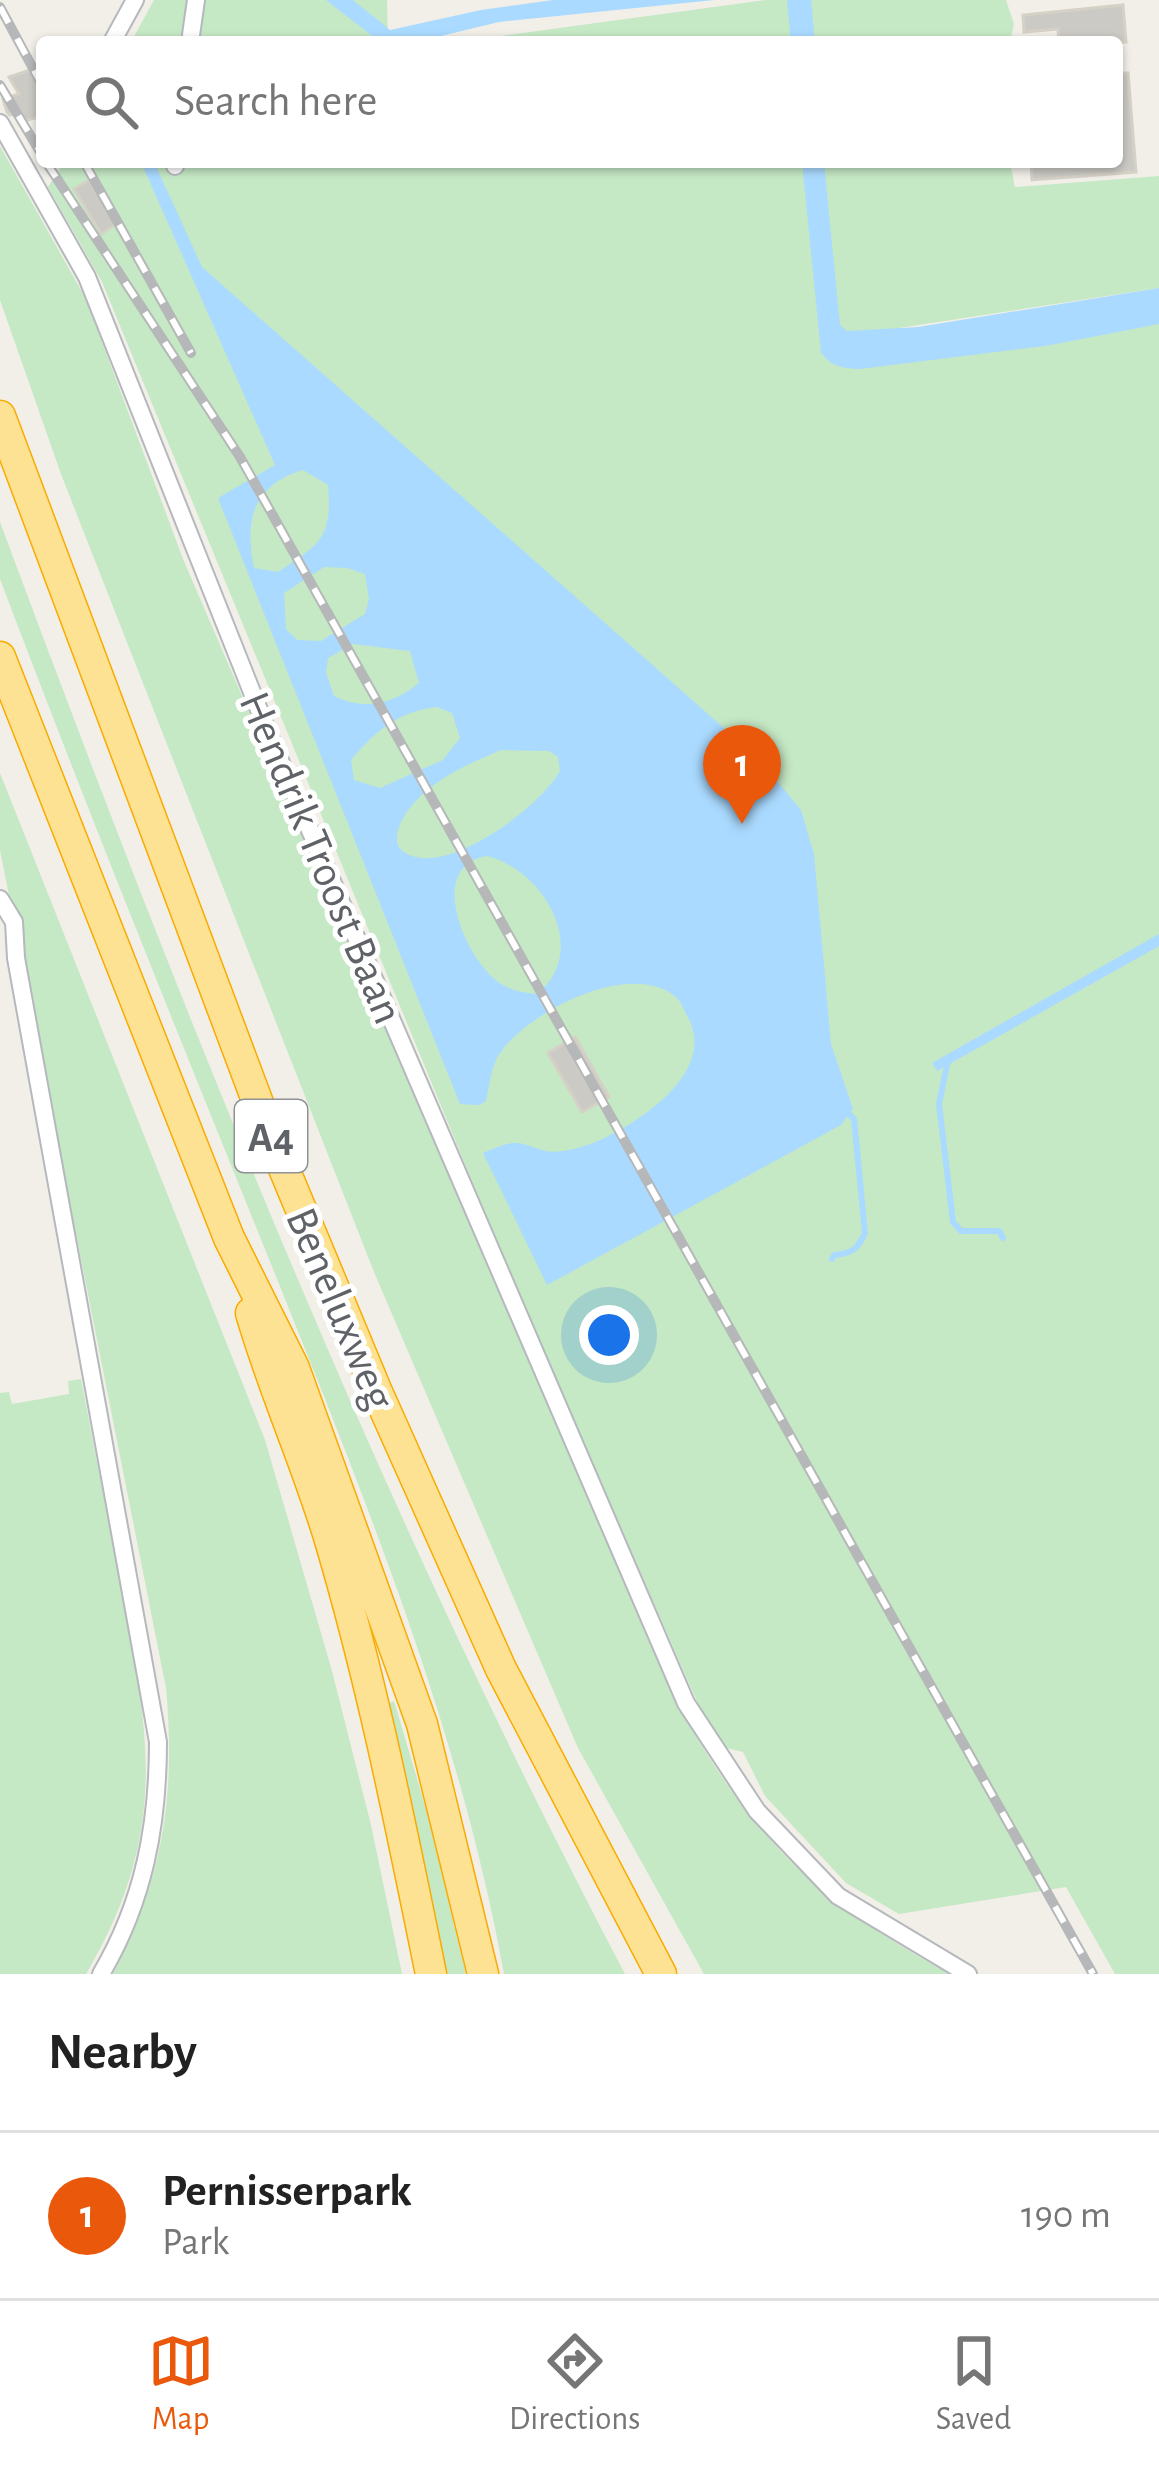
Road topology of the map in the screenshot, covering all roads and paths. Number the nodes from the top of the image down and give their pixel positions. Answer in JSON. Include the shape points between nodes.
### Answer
{"nodes":[{"id":1,"x":135,"y":0,"type":"edge"},
{"id":2,"x":196,"y":0,"type":"edge"},
{"id":3,"x":115,"y":36,"type":"edge"},
{"id":4,"x":191,"y":36,"type":"edge"},
{"id":5,"x":0,"y":123,"type":"edge"},
{"id":6,"x":36,"y":164,"type":"edge"},
{"id":7,"x":28,"y":175,"type":"junction"},
{"id":8,"x":0,"y":416,"type":"edge"},
{"id":9,"x":0,"y":657,"type":"edge"},
{"id":10,"x":0,"y":899,"type":"edge"},
{"id":11,"x":0,"y":943,"type":"edge"},
{"id":12,"x":16,"y":958,"type":"junction"},
{"id":13,"x":229,"y":1238,"type":"junction"},
{"id":14,"x":101,"y":1974,"type":"edge"},
{"id":15,"x":431,"y":1974,"type":"edge"},
{"id":16,"x":483,"y":1974,"type":"edge"},
{"id":17,"x":662,"y":1974,"type":"edge"},
{"id":18,"x":968,"y":1974,"type":"edge"}],
"edges":[{"from":1,"to":3,"type":"street"},
{"from":2,"to":4,"type":"street"},
{"from":5,"to":7,"type":"street","name":"Hendrik Troost Baan"},
{"from":6,"to":7,"type":"street"},
{"from":7,"to":18,"type":"street","name":"Hendrik Troost Baan","via":[[87,277],[269,735],[686,1702],[757,1811],[838,1896]]},
{"from":8,"to":17,"type":"highway","name":"Beneluxweg","number":"A4","via":[[270,1135],[376,1392],[501,1669]]},
{"from":9,"to":13,"type":"highway","name":"Beneluxweg","number":"A4"},
{"from":10,"to":12,"type":"street","via":[[14,922]]},
{"from":11,"to":12,"type":"street"},
{"from":12,"to":14,"type":"street","via":[[158,1742],[145,1874]]},
{"from":13,"to":15,"type":"highway","number":"A4","via":[[350,1610]]},
{"from":13,"to":16,"type":"highway","number":"A4","via":[[294,1368],[422,1724]]}]}
